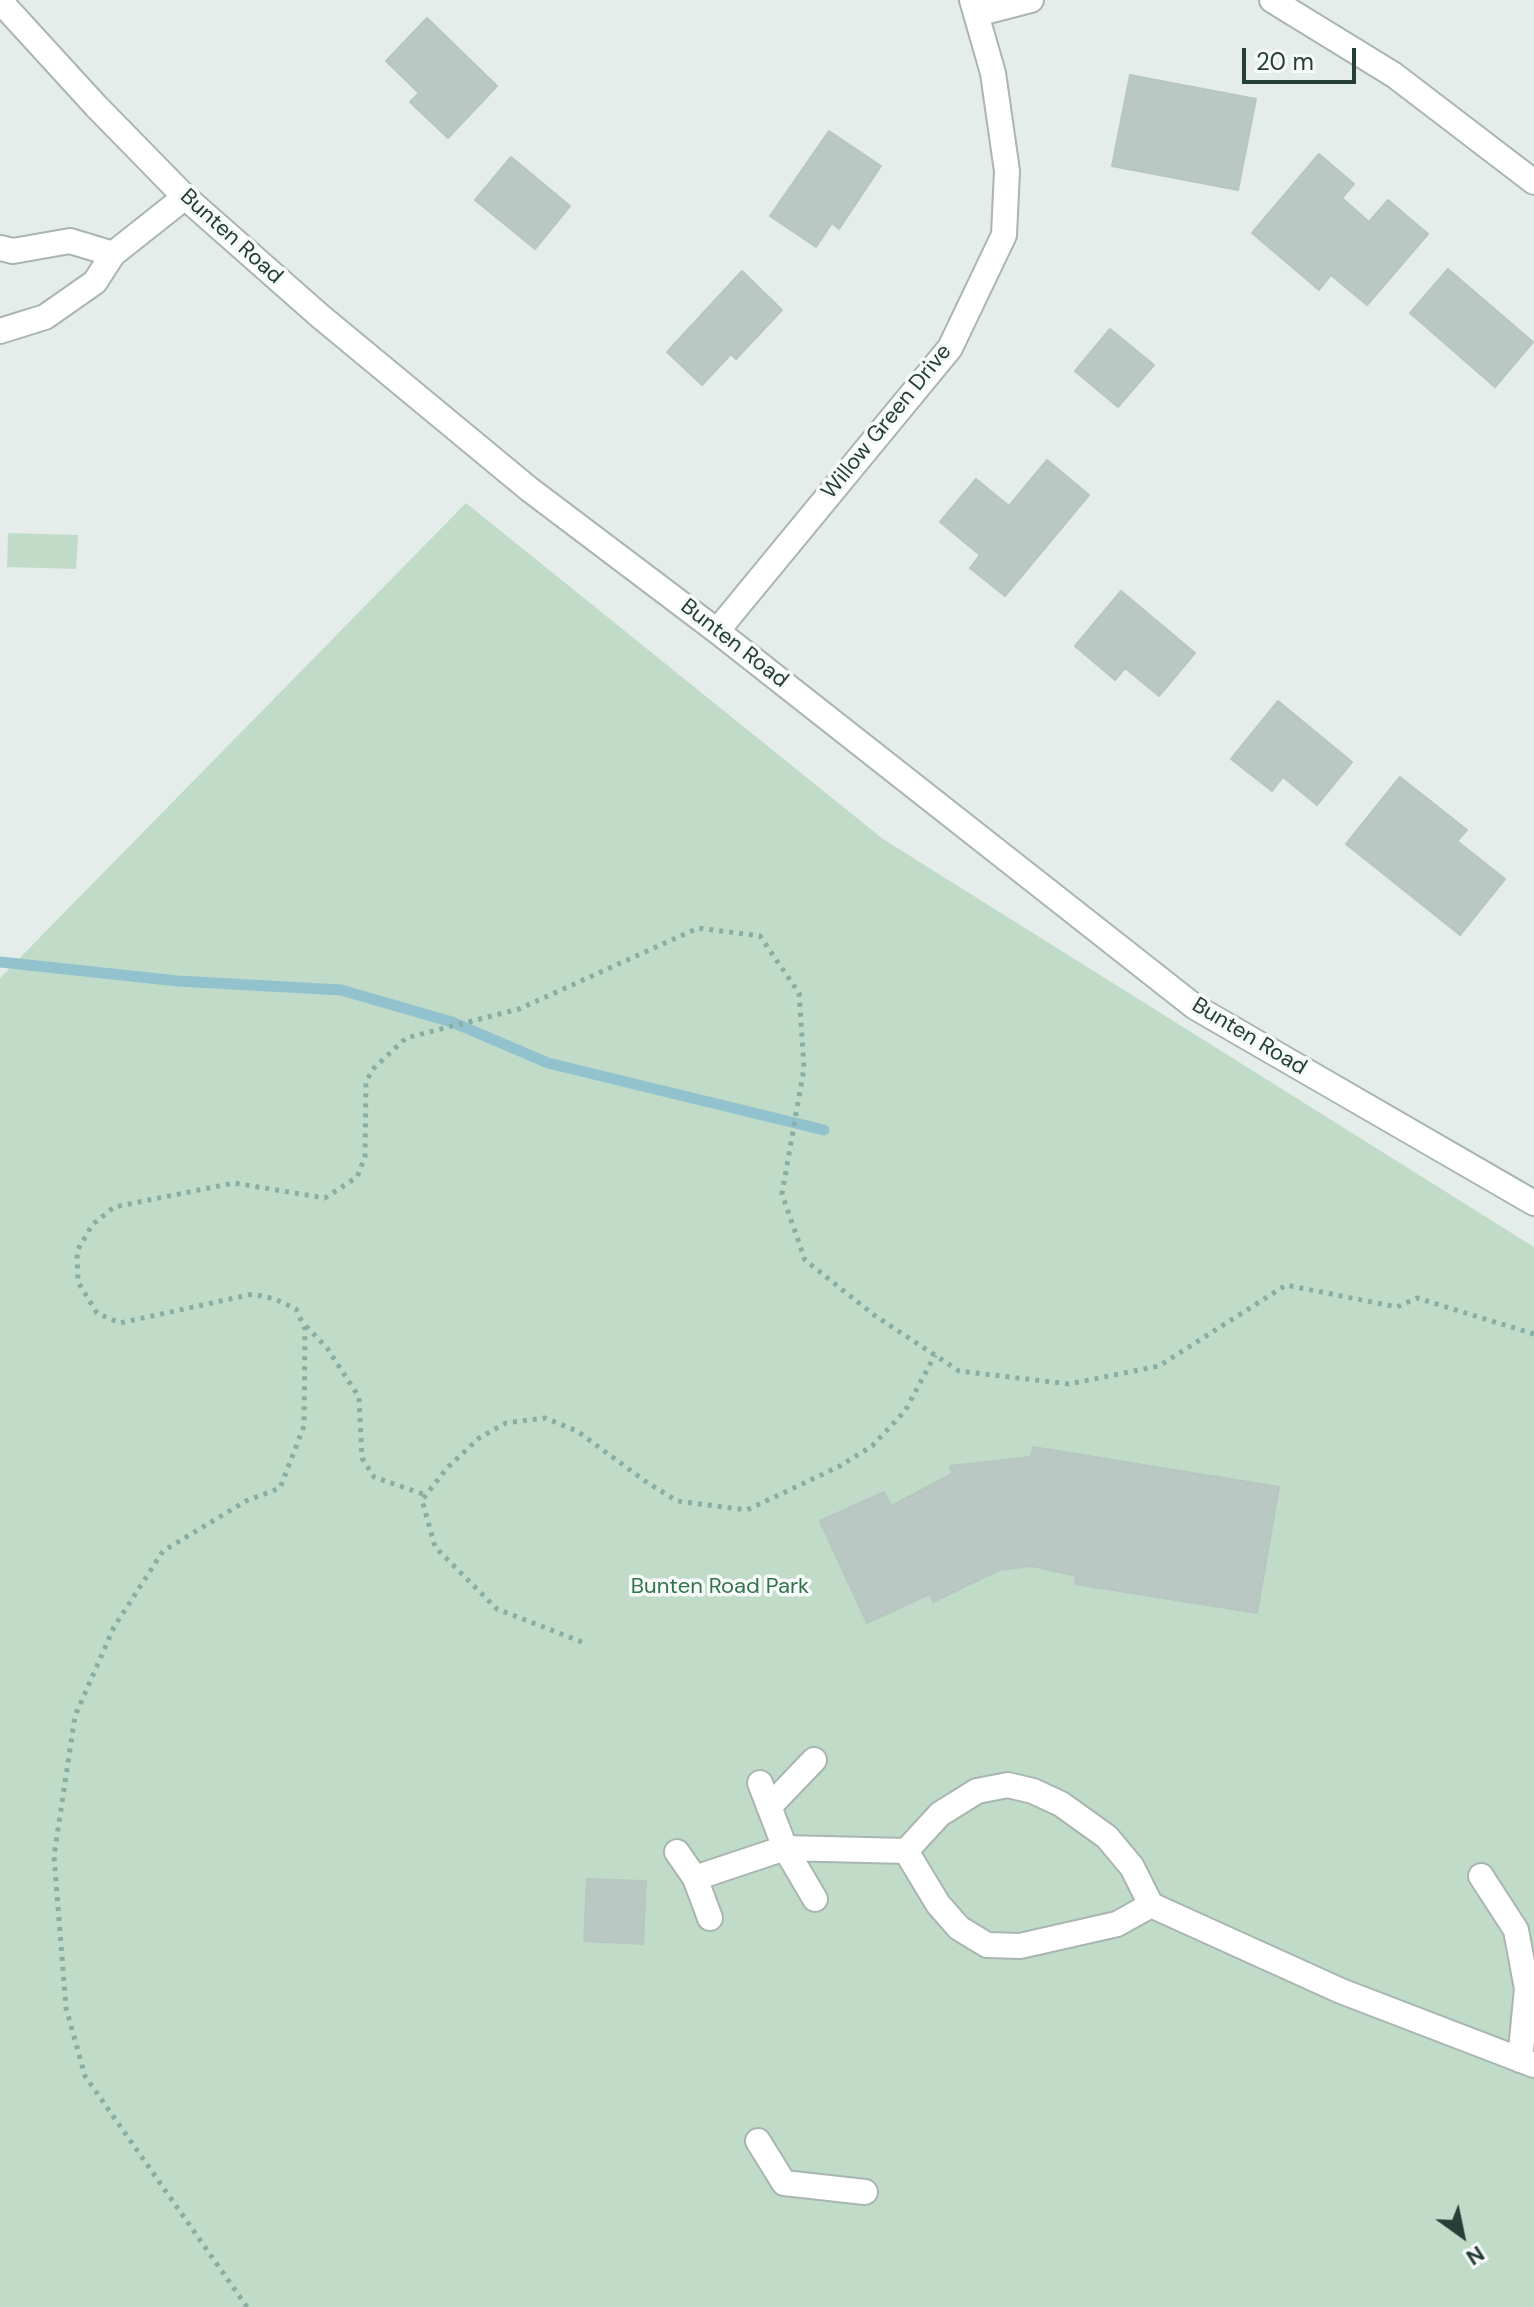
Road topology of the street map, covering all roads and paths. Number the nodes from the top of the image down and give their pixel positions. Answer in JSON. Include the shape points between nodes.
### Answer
{"nodes":[{"id":1,"x":1031,"y":0,"type":"edge"},
{"id":2,"x":1272,"y":0,"type":"edge"},
{"id":3,"x":0,"y":1,"type":"edge"},
{"id":4,"x":974,"y":7,"type":"edge"},
{"id":5,"x":1534,"y":182,"type":"edge"},
{"id":6,"x":185,"y":197,"type":"junction"},
{"id":7,"x":0,"y":248,"type":"edge"},
{"id":8,"x":113,"y":254,"type":"junction"},
{"id":9,"x":0,"y":331,"type":"edge"},
{"id":10,"x":717,"y":631,"type":"junction"},
{"id":11,"x":1534,"y":1203,"type":"edge"},
{"id":12,"x":302,"y":1322,"type":"junction"},
{"id":13,"x":1534,"y":1334,"type":"edge"},
{"id":14,"x":935,"y":1355,"type":"junction"},
{"id":15,"x":426,"y":1495,"type":"junction"},
{"id":16,"x":582,"y":1642,"type":"dead end"},
{"id":17,"x":814,"y":1760,"type":"dead end"},
{"id":18,"x":760,"y":1783,"type":"dead end"},
{"id":19,"x":769,"y":1807,"type":"junction"},
{"id":20,"x":785,"y":1848,"type":"junction"},
{"id":21,"x":906,"y":1851,"type":"junction"},
{"id":22,"x":677,"y":1852,"type":"dead end"},
{"id":23,"x":1481,"y":1876,"type":"dead end"},
{"id":24,"x":695,"y":1878,"type":"junction"},
{"id":25,"x":815,"y":1899,"type":"dead end"},
{"id":26,"x":1151,"y":1905,"type":"junction"},
{"id":27,"x":710,"y":1918,"type":"dead end"},
{"id":28,"x":1527,"y":2062,"type":"edge"},
{"id":29,"x":758,"y":2141,"type":"dead end"},
{"id":30,"x":865,"y":2192,"type":"dead end"},
{"id":31,"x":247,"y":2307,"type":"edge"}],
"edges":[{"from":1,"to":4,"type":"street"},
{"from":2,"to":5,"type":"street","via":[[1394,75]]},
{"from":3,"to":6,"type":"street","name":"Bunten Road"},
{"from":4,"to":10,"type":"street","name":"Willow Green Drive","via":[[993,73],[1007,171],[1004,235],[950,348]]},
{"from":6,"to":8,"type":"street"},
{"from":6,"to":10,"type":"street","name":"Bunten Road","via":[[529,489]]},
{"from":7,"to":8,"type":"street","via":[[13,251],[70,241]]},
{"from":8,"to":9,"type":"street","via":[[95,282],[45,317]]},
{"from":10,"to":11,"type":"street","name":"Bunten Road","via":[[1195,1007]]},
{"from":12,"to":14,"type":"path","via":[[296,1309],[253,1294],[120,1323],[97,1313],[78,1282],[77,1251],[92,1225],[114,1207],[234,1183],[325,1198],[357,1177],[365,1157],[366,1081],[406,1038],[519,1009],[698,928],[760,936],[799,993],[804,1068],[782,1194],[805,1260]]},
{"from":12,"to":15,"type":"path","via":[[327,1348],[359,1397],[362,1458],[374,1477]]},
{"from":12,"to":31,"type":"path","via":[[304,1426],[280,1488],[246,1501],[163,1551],[114,1627],[75,1716],[54,1856],[66,2008],[85,2076]]},
{"from":13,"to":14,"type":"path","via":[[1417,1298],[1397,1307],[1286,1285],[1159,1366],[1069,1384],[959,1371]]},
{"from":14,"to":15,"type":"path","via":[[905,1411],[872,1446],[747,1510],[677,1501],[577,1431],[545,1418],[506,1423],[479,1438]]},
{"from":15,"to":16,"type":"path","via":[[422,1500],[435,1547],[497,1609]]},
{"from":17,"to":19,"type":"street"},
{"from":18,"to":19,"type":"street"},
{"from":19,"to":20,"type":"street"},
{"from":20,"to":21,"type":"street"},
{"from":20,"to":24,"type":"street"},
{"from":20,"to":25,"type":"street"},
{"from":21,"to":26,"type":"street","via":[[938,1904],[959,1928],[987,1945],[1020,1946],[1117,1924]]},
{"from":21,"to":26,"type":"street","via":[[940,1814],[977,1791],[1008,1785],[1061,1804],[1107,1837],[1132,1867]]},
{"from":22,"to":24,"type":"street"},
{"from":23,"to":28,"type":"street","via":[[1516,1930],[1527,1989]]},
{"from":24,"to":27,"type":"street"},
{"from":26,"to":28,"type":"street","via":[[1341,1991]]},
{"from":29,"to":30,"type":"street","via":[[784,2183]]}]}
